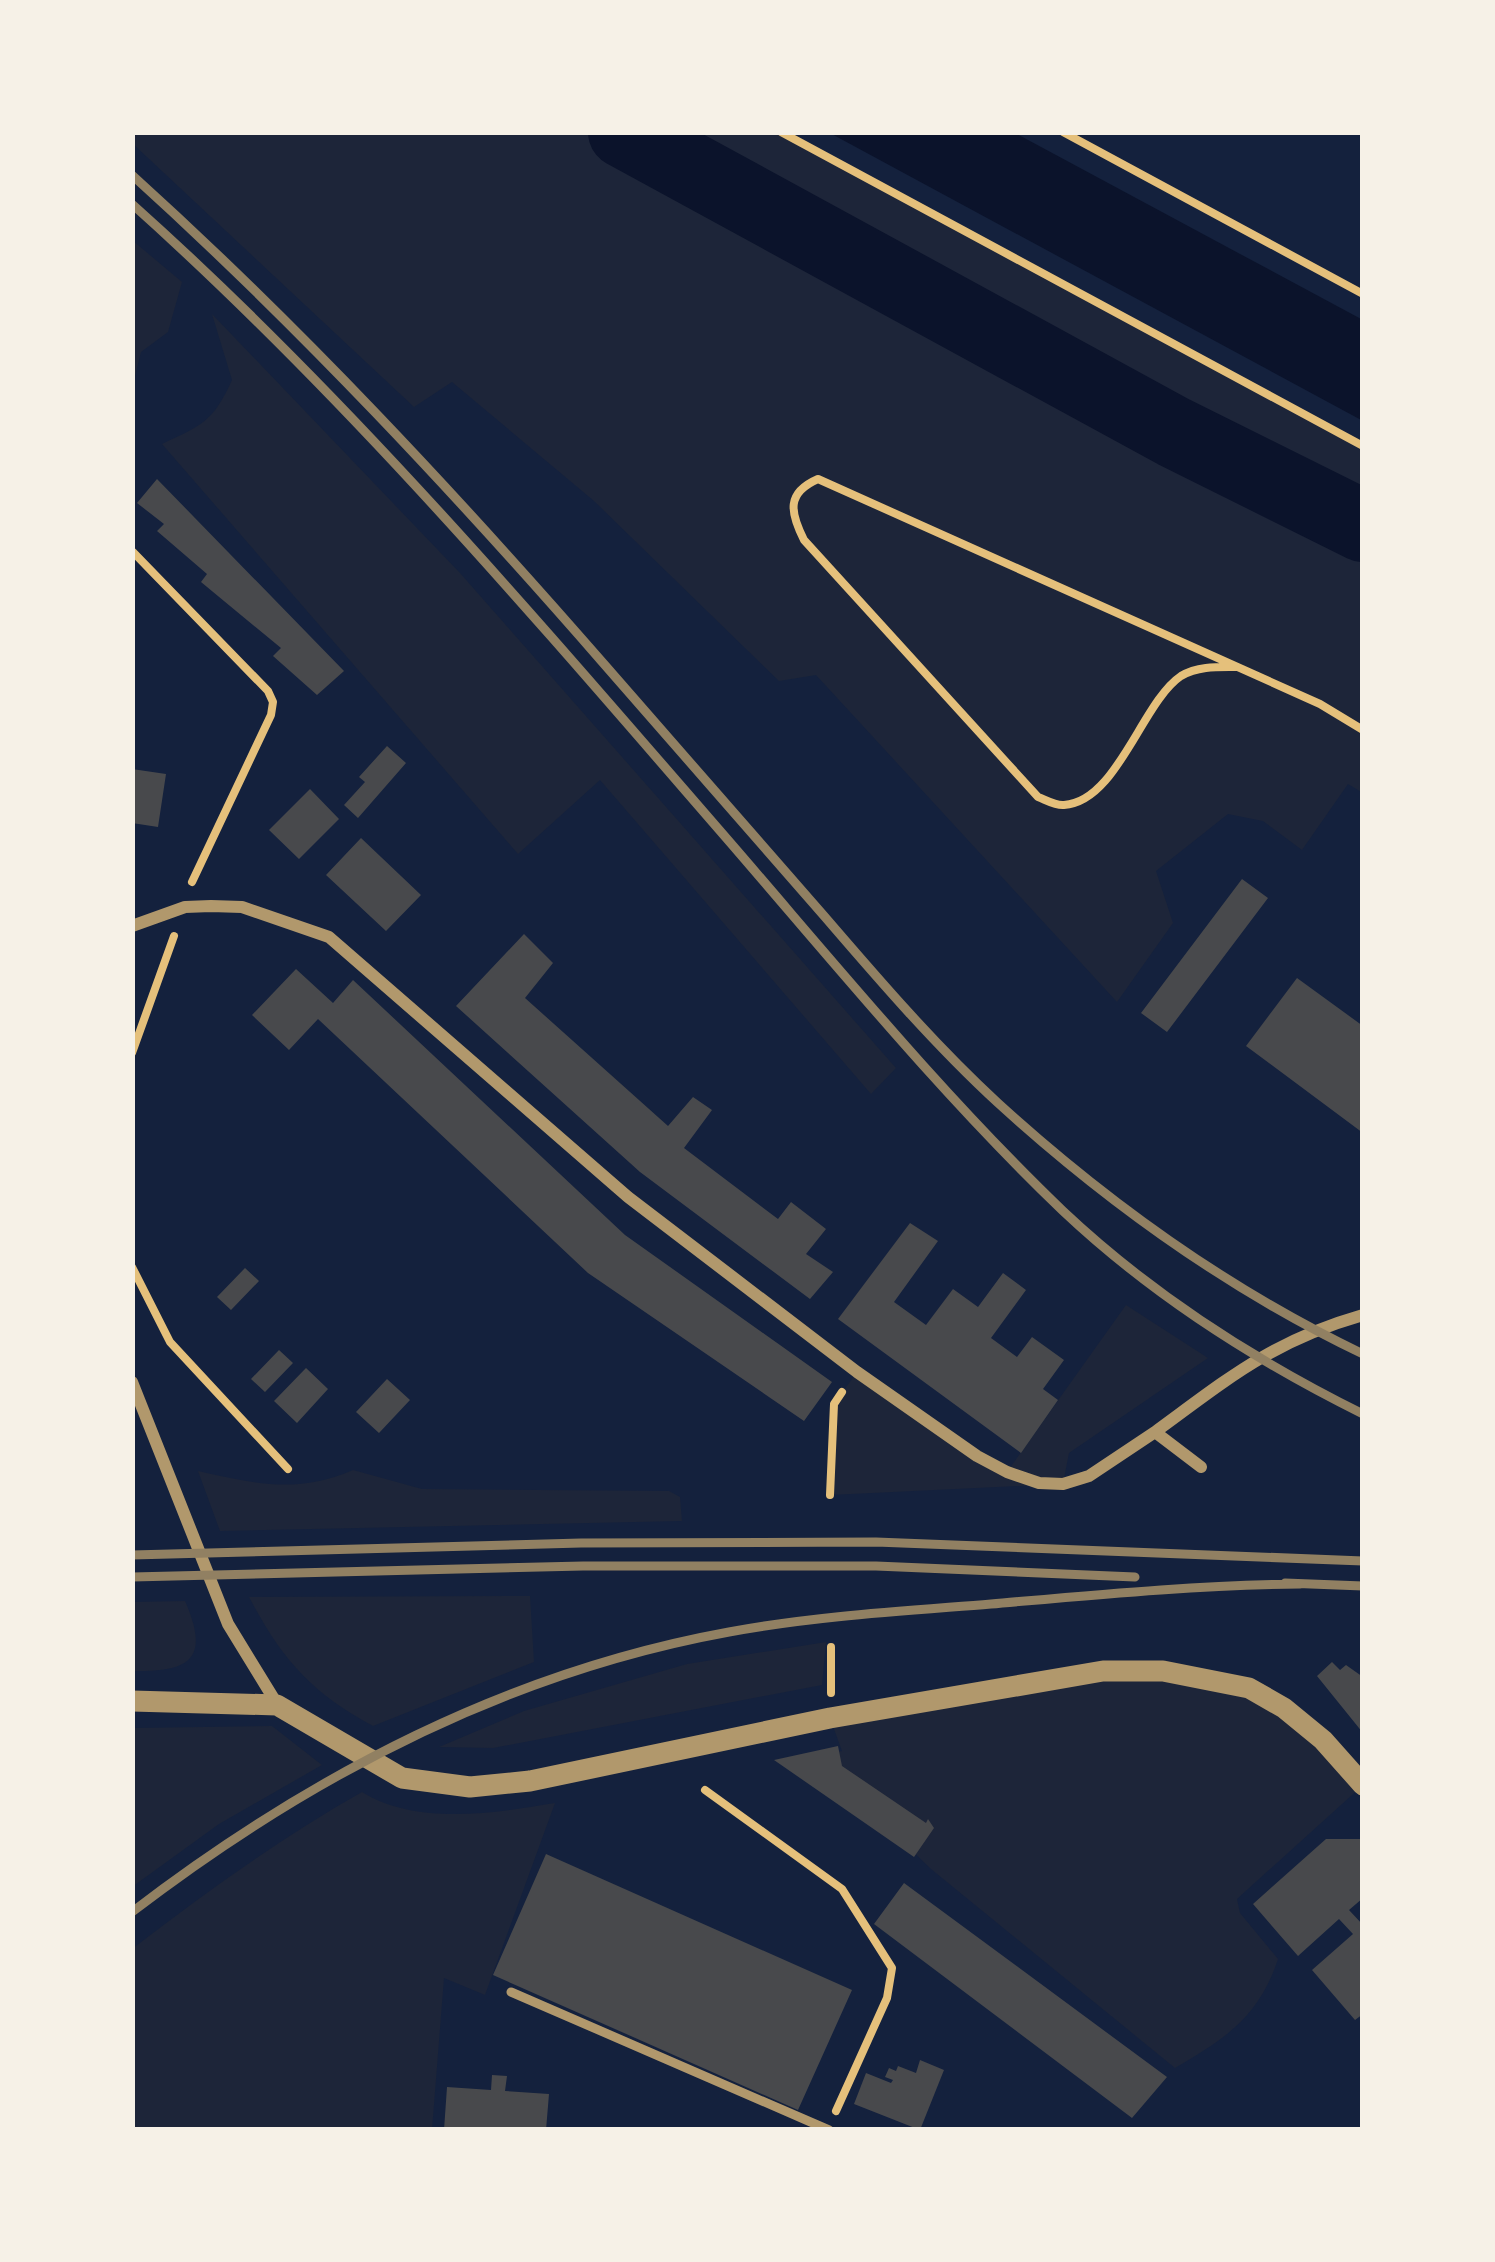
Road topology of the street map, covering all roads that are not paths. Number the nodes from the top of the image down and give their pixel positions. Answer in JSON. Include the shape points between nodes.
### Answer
{"nodes":[{"id":1,"x":132,"y":926,"type":"edge"},
{"id":2,"x":1363,"y":1315,"type":"edge"},
{"id":3,"x":132,"y":1382,"type":"edge"},
{"id":4,"x":1155,"y":1432,"type":"junction"},
{"id":5,"x":1201,"y":1467,"type":"dead end"},
{"id":6,"x":132,"y":1701,"type":"edge"},
{"id":7,"x":278,"y":1705,"type":"junction"},
{"id":8,"x":1363,"y":1785,"type":"edge"},
{"id":9,"x":511,"y":1992,"type":"dead end"},
{"id":10,"x":828,"y":2129,"type":"edge"}],
"edges":[{"from":1,"to":4,"type":"street","via":[[185,907],[242,907],[329,937],[628,1197],[977,1456],[1039,1483],[1063,1484],[1089,1477]]},
{"from":2,"to":4,"type":"street","via":[[1258,1356]]},
{"from":3,"to":7,"type":"street","via":[[227,1624]]},
{"from":4,"to":5,"type":"street"},
{"from":6,"to":7,"type":"street"},
{"from":7,"to":8,"type":"street","via":[[402,1778],[470,1787],[1103,1671],[1163,1671],[1249,1688],[1323,1740]]},
{"from":9,"to":10,"type":"lane"}]}
